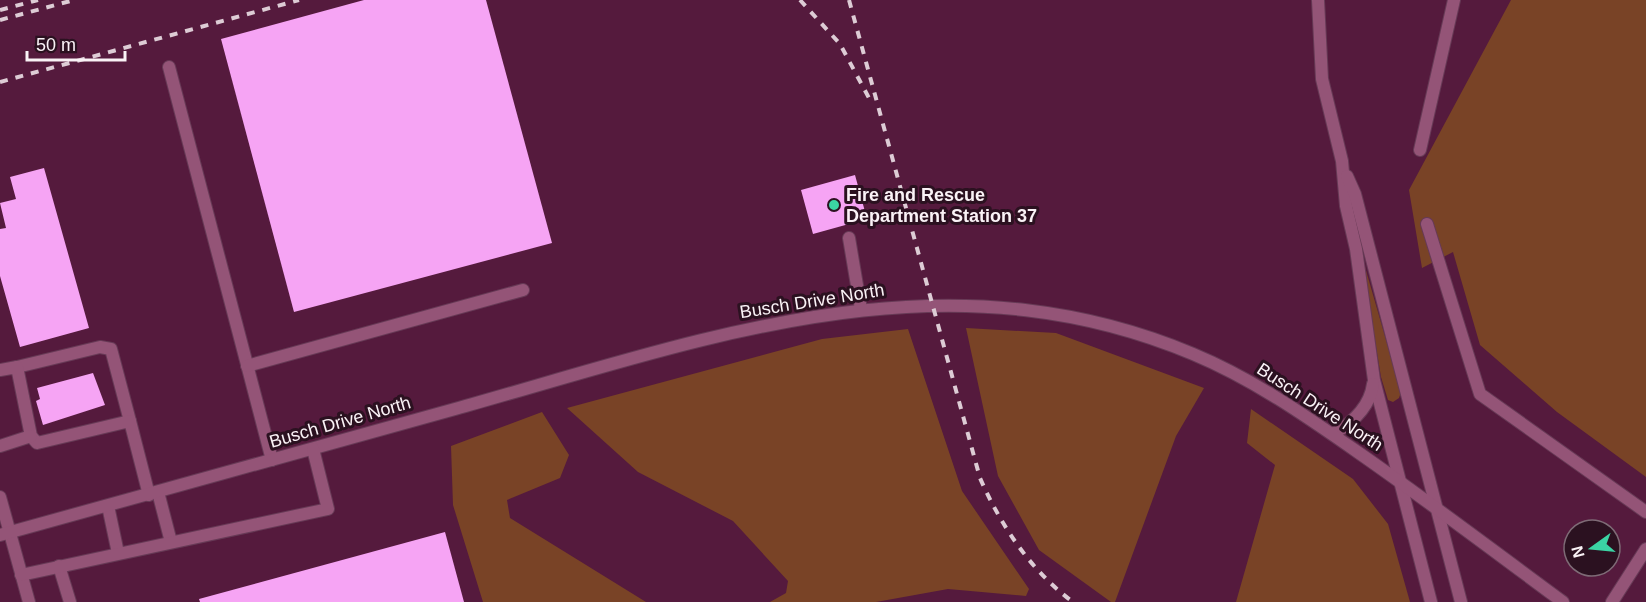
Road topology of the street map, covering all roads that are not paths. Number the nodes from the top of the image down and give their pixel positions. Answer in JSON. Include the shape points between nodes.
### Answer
{"nodes":[{"id":1,"x":1318,"y":0,"type":"edge"},
{"id":2,"x":1454,"y":0,"type":"edge"},
{"id":3,"x":169,"y":67,"type":"dead end"},
{"id":4,"x":1420,"y":150,"type":"dead end"},
{"id":5,"x":1341,"y":160,"type":"junction"},
{"id":6,"x":1427,"y":224,"type":"dead end"},
{"id":7,"x":849,"y":238,"type":"dead end"},
{"id":8,"x":524,"y":290,"type":"dead end"},
{"id":9,"x":861,"y":309,"type":"junction"},
{"id":10,"x":247,"y":366,"type":"junction"},
{"id":11,"x":17,"y":367,"type":"junction"},
{"id":12,"x":0,"y":369,"type":"edge"},
{"id":13,"x":1374,"y":380,"type":"junction"},
{"id":14,"x":130,"y":421,"type":"junction"},
{"id":15,"x":1333,"y":434,"type":"junction"},
{"id":16,"x":31,"y":436,"type":"junction"},
{"id":17,"x":0,"y":446,"type":"edge"},
{"id":18,"x":313,"y":449,"type":"junction"},
{"id":19,"x":272,"y":460,"type":"junction"},
{"id":20,"x":1402,"y":483,"type":"junction"},
{"id":21,"x":153,"y":493,"type":"junction"},
{"id":22,"x":0,"y":497,"type":"edge"},
{"id":23,"x":108,"y":506,"type":"junction"},
{"id":24,"x":1436,"y":507,"type":"junction"},
{"id":25,"x":1646,"y":512,"type":"edge"},
{"id":26,"x":5,"y":534,"type":"edge"},
{"id":27,"x":171,"y":542,"type":"junction"},
{"id":28,"x":1646,"y":549,"type":"edge"},
{"id":29,"x":118,"y":553,"type":"junction"},
{"id":30,"x":59,"y":566,"type":"junction"},
{"id":31,"x":21,"y":574,"type":"junction"},
{"id":32,"x":28,"y":602,"type":"edge"},
{"id":33,"x":70,"y":602,"type":"edge"},
{"id":34,"x":1431,"y":602,"type":"edge"},
{"id":35,"x":1461,"y":602,"type":"edge"},
{"id":36,"x":1563,"y":602,"type":"edge"},
{"id":37,"x":1612,"y":602,"type":"edge"}],
"edges":[{"from":1,"to":5,"type":"street","via":[[1322,79]]},
{"from":2,"to":4,"type":"street"},
{"from":3,"to":10,"type":"street"},
{"from":5,"to":13,"type":"street"},
{"from":5,"to":24,"type":"street","via":[[1355,194]]},
{"from":6,"to":25,"type":"street","via":[[1480,394]]},
{"from":7,"to":9,"type":"street"},
{"from":8,"to":10,"type":"street"},
{"from":9,"to":15,"type":"street","name":"Busch Drive North","via":[[977,304],[1050,312],[1111,326],[1206,360],[1273,393]]},
{"from":9,"to":18,"type":"street","name":"Busch Drive North","via":[[741,329]]},
{"from":10,"to":19,"type":"street"},
{"from":11,"to":12,"type":"street"},
{"from":11,"to":14,"type":"street","via":[[100,347],[111,349]]},
{"from":11,"to":16,"type":"street"},
{"from":13,"to":15,"type":"street","via":[[1371,396],[1361,410]]},
{"from":13,"to":20,"type":"street"},
{"from":14,"to":16,"type":"street","via":[[44,442],[37,443]]},
{"from":14,"to":21,"type":"street"},
{"from":15,"to":20,"type":"street","name":"Busch Drive North"},
{"from":16,"to":17,"type":"street"},
{"from":18,"to":19,"type":"street","name":"Busch Drive North"},
{"from":18,"to":27,"type":"street","via":[[328,509]]},
{"from":19,"to":21,"type":"street","name":"Busch Drive North"},
{"from":20,"to":24,"type":"street","name":"Busch Drive North"},
{"from":20,"to":34,"type":"street"},
{"from":21,"to":23,"type":"street","name":"Busch Drive North"},
{"from":21,"to":27,"type":"street"},
{"from":22,"to":26,"type":"street"},
{"from":23,"to":26,"type":"street","name":"Busch Drive North"},
{"from":23,"to":29,"type":"street"},
{"from":24,"to":35,"type":"street"},
{"from":24,"to":36,"type":"street","name":"Busch Drive North"},
{"from":26,"to":31,"type":"street"},
{"from":27,"to":29,"type":"street"},
{"from":28,"to":37,"type":"street"},
{"from":29,"to":30,"type":"street"},
{"from":30,"to":31,"type":"street"},
{"from":30,"to":33,"type":"street"},
{"from":31,"to":32,"type":"street"}]}
